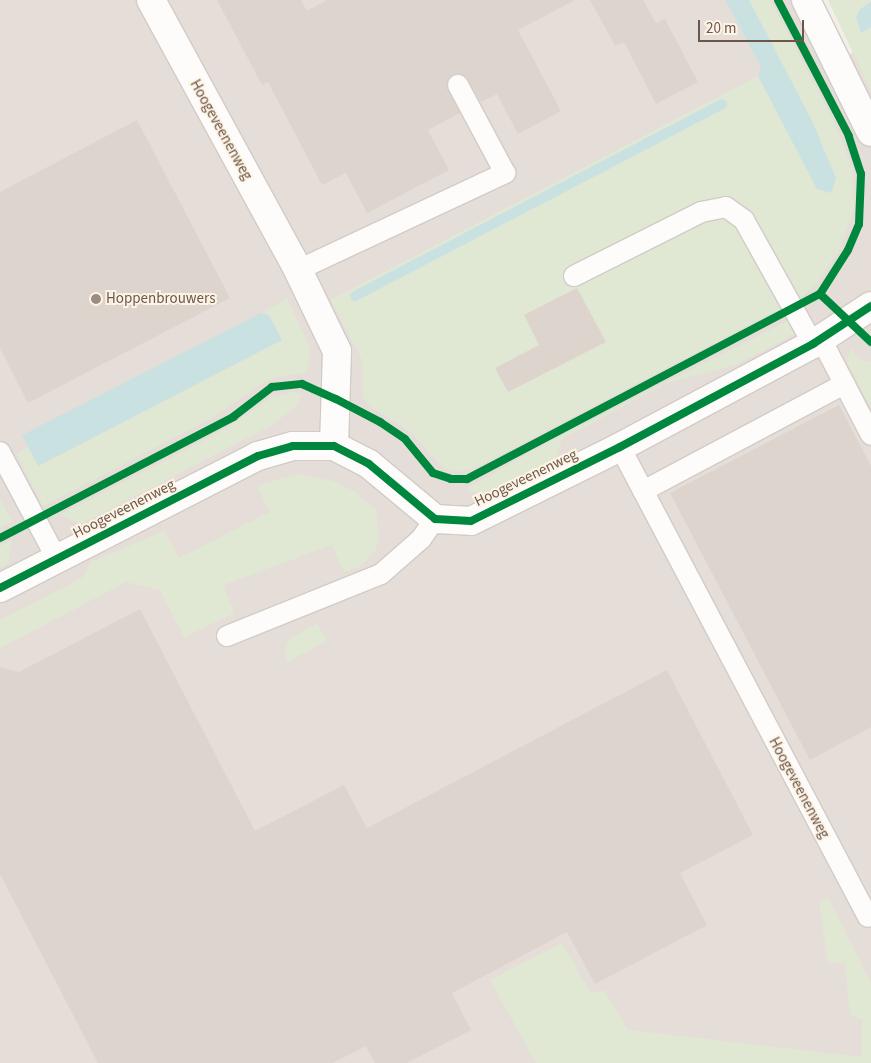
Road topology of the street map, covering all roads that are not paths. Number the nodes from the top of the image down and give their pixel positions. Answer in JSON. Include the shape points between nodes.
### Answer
{"nodes":[{"id":1,"x":151,"y":0,"type":"edge"},
{"id":2,"x":806,"y":0,"type":"edge"},
{"id":3,"x":458,"y":85,"type":"dead end"},
{"id":4,"x":871,"y":132,"type":"edge"},
{"id":5,"x":298,"y":270,"type":"junction"},
{"id":6,"x":574,"y":276,"type":"dead end"},
{"id":7,"x":871,"y":306,"type":"edge"},
{"id":8,"x":817,"y":341,"type":"junction"},
{"id":9,"x":844,"y":384,"type":"junction"},
{"id":10,"x":871,"y":435,"type":"edge"},
{"id":11,"x":334,"y":446,"type":"junction"},
{"id":12,"x":620,"y":447,"type":"junction"},
{"id":13,"x":0,"y":452,"type":"edge"},
{"id":14,"x":643,"y":491,"type":"junction"},
{"id":15,"x":435,"y":519,"type":"junction"},
{"id":16,"x":57,"y":559,"type":"junction"},
{"id":17,"x":0,"y":588,"type":"edge"},
{"id":18,"x":227,"y":636,"type":"dead end"},
{"id":19,"x":868,"y":917,"type":"dead end"}],
"edges":[{"from":1,"to":5,"type":"street","name":"Hoogeveenenweg"},
{"from":2,"to":4,"type":"street"},
{"from":3,"to":5,"type":"lane","via":[[505,173]]},
{"from":5,"to":11,"type":"street","name":"Hoogeveenenweg","via":[[338,351]]},
{"from":6,"to":8,"type":"lane","via":[[701,212],[726,207],[744,220]]},
{"from":7,"to":8,"type":"street","name":"Hoogeveenenweg"},
{"from":8,"to":9,"type":"lane"},
{"from":8,"to":12,"type":"street","name":"Hoogeveenenweg"},
{"from":9,"to":10,"type":"lane"},
{"from":9,"to":14,"type":"lane"},
{"from":11,"to":15,"type":"street","name":"Hoogeveenenweg","via":[[369,464]]},
{"from":11,"to":16,"type":"street","name":"Hoogeveenenweg","via":[[293,446],[258,456]]},
{"from":12,"to":14,"type":"lane","name":"Hoogeveenenweg"},
{"from":12,"to":15,"type":"street","name":"Hoogeveenenweg","via":[[471,521]]},
{"from":13,"to":16,"type":"lane"},
{"from":14,"to":19,"type":"lane","name":"Hoogeveenenweg"},
{"from":15,"to":18,"type":"lane","via":[[421,538],[381,574]]},
{"from":16,"to":17,"type":"street","name":"Hoogeveenenweg"}]}
